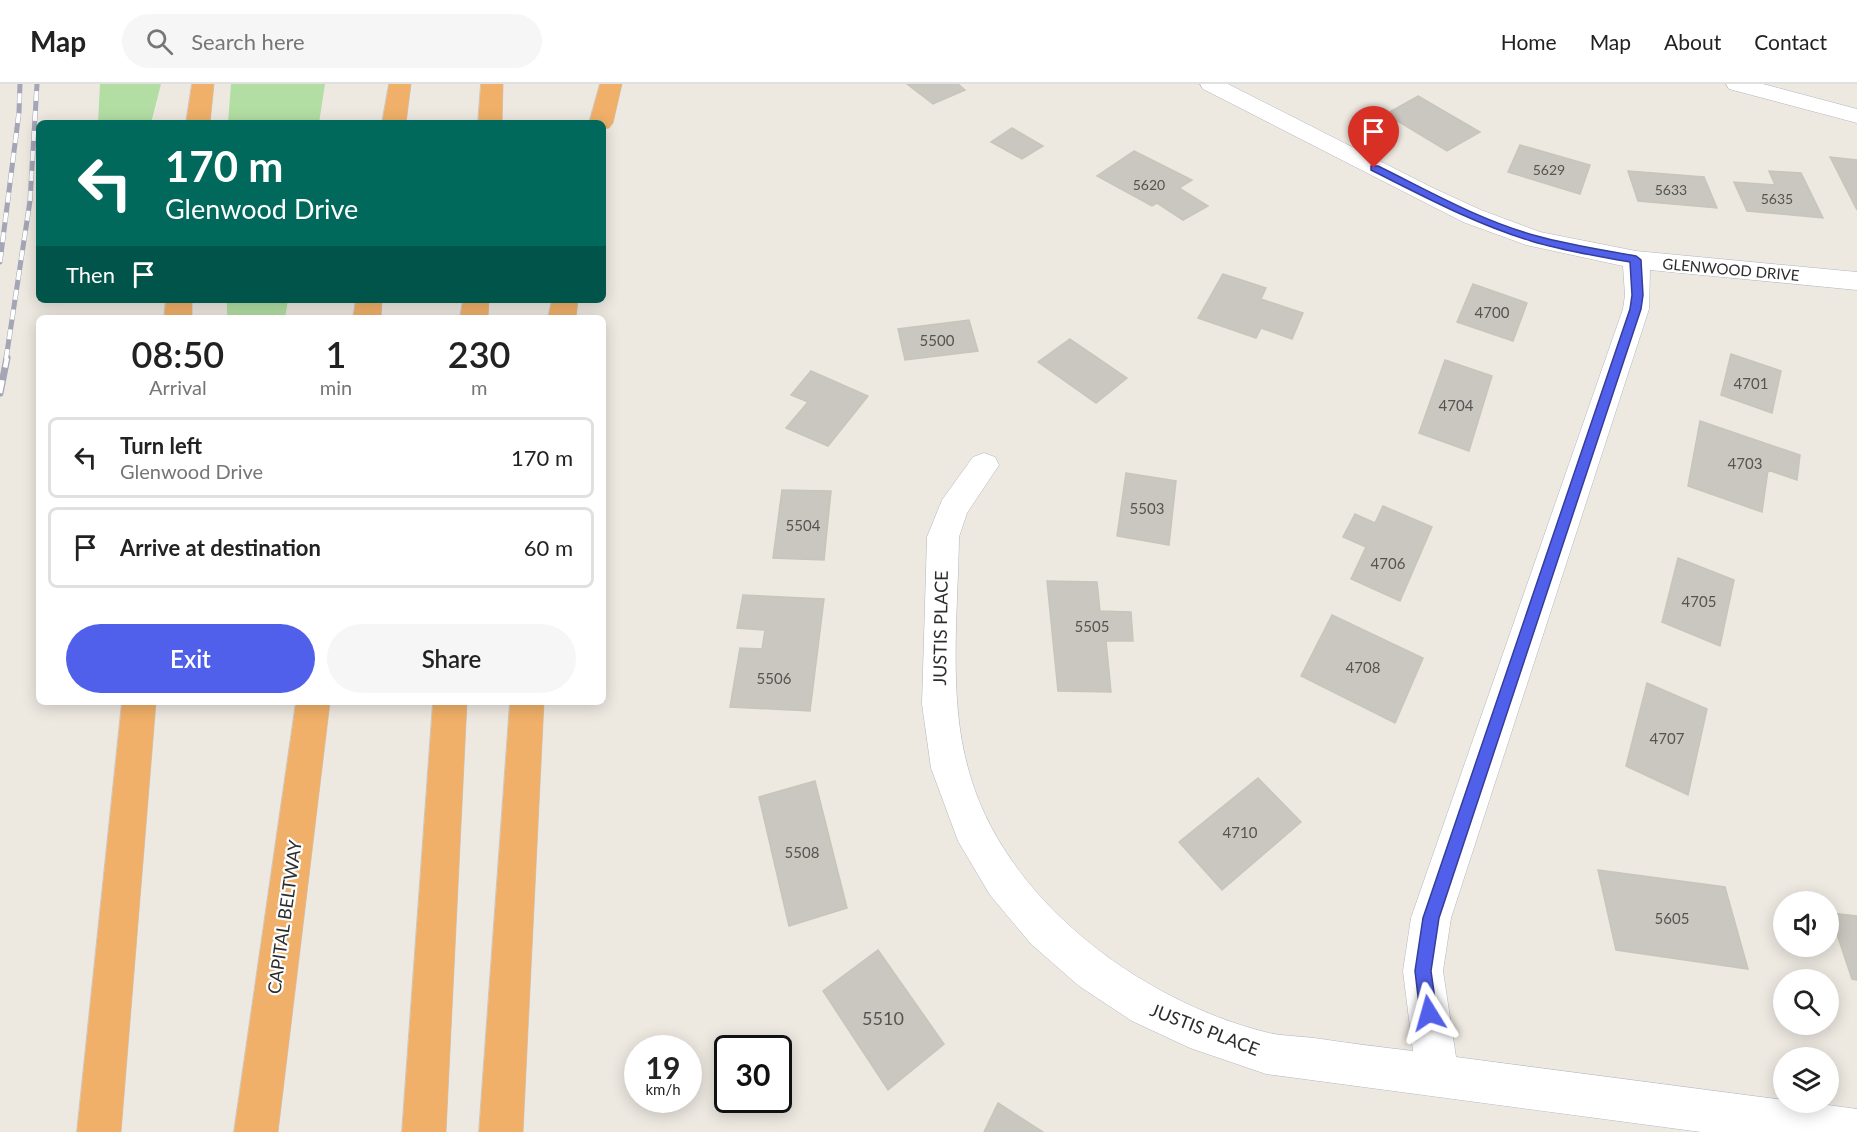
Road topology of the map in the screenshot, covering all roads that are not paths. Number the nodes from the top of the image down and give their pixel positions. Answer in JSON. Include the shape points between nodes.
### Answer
{"nodes":[{"id":1,"x":203,"y":84,"type":"edge"},
{"id":2,"x":400,"y":84,"type":"edge"},
{"id":3,"x":492,"y":84,"type":"edge"},
{"id":4,"x":611,"y":84,"type":"edge"},
{"id":5,"x":1210,"y":84,"type":"edge"},
{"id":6,"x":1737,"y":84,"type":"edge"},
{"id":7,"x":1857,"y":116,"type":"edge"},
{"id":8,"x":198,"y":120,"type":"edge"},
{"id":9,"x":394,"y":120,"type":"edge"},
{"id":10,"x":490,"y":120,"type":"edge"},
{"id":11,"x":602,"y":120,"type":"edge"},
{"id":12,"x":1636,"y":260,"type":"junction"},
{"id":13,"x":1857,"y":280,"type":"edge"},
{"id":14,"x":984,"y":465,"type":"dead end"},
{"id":15,"x":139,"y":705,"type":"edge"},
{"id":16,"x":313,"y":705,"type":"edge"},
{"id":17,"x":450,"y":705,"type":"edge"},
{"id":18,"x":527,"y":705,"type":"edge"},
{"id":19,"x":1438,"y":1076,"type":"junction"},
{"id":20,"x":1857,"y":1131,"type":"edge"},
{"id":21,"x":99,"y":1132,"type":"edge"},
{"id":22,"x":256,"y":1132,"type":"edge"},
{"id":23,"x":424,"y":1132,"type":"edge"},
{"id":24,"x":501,"y":1132,"type":"edge"}],
"edges":[{"from":1,"to":8,"type":"highway"},
{"from":2,"to":9,"type":"highway"},
{"from":3,"to":10,"type":"highway"},
{"from":4,"to":11,"type":"highway"},
{"from":5,"to":12,"type":"street","name":"GLENWOOD DRIVE","via":[[1472,216],[1535,239]]},
{"from":6,"to":7,"type":"street"},
{"from":12,"to":13,"type":"street","name":"GLENWOOD DRIVE"},
{"from":12,"to":19,"type":"street","via":[[1636,309],[1431,918],[1423,971]]},
{"from":14,"to":19,"type":"street","name":"JUSTIS PLACE","via":[[953,508],[943,537],[941,731],[956,795],[984,851],[1017,899],[1058,943],[1106,982],[1153,1011],[1238,1046],[1266,1053]]},
{"from":15,"to":21,"type":"highway"},
{"from":16,"to":22,"type":"highway","name":"CAPITAL BELTWAY"},
{"from":17,"to":23,"type":"highway"},
{"from":18,"to":24,"type":"highway"},
{"from":19,"to":20,"type":"street","name":"JUSTIS PLACE"}]}
